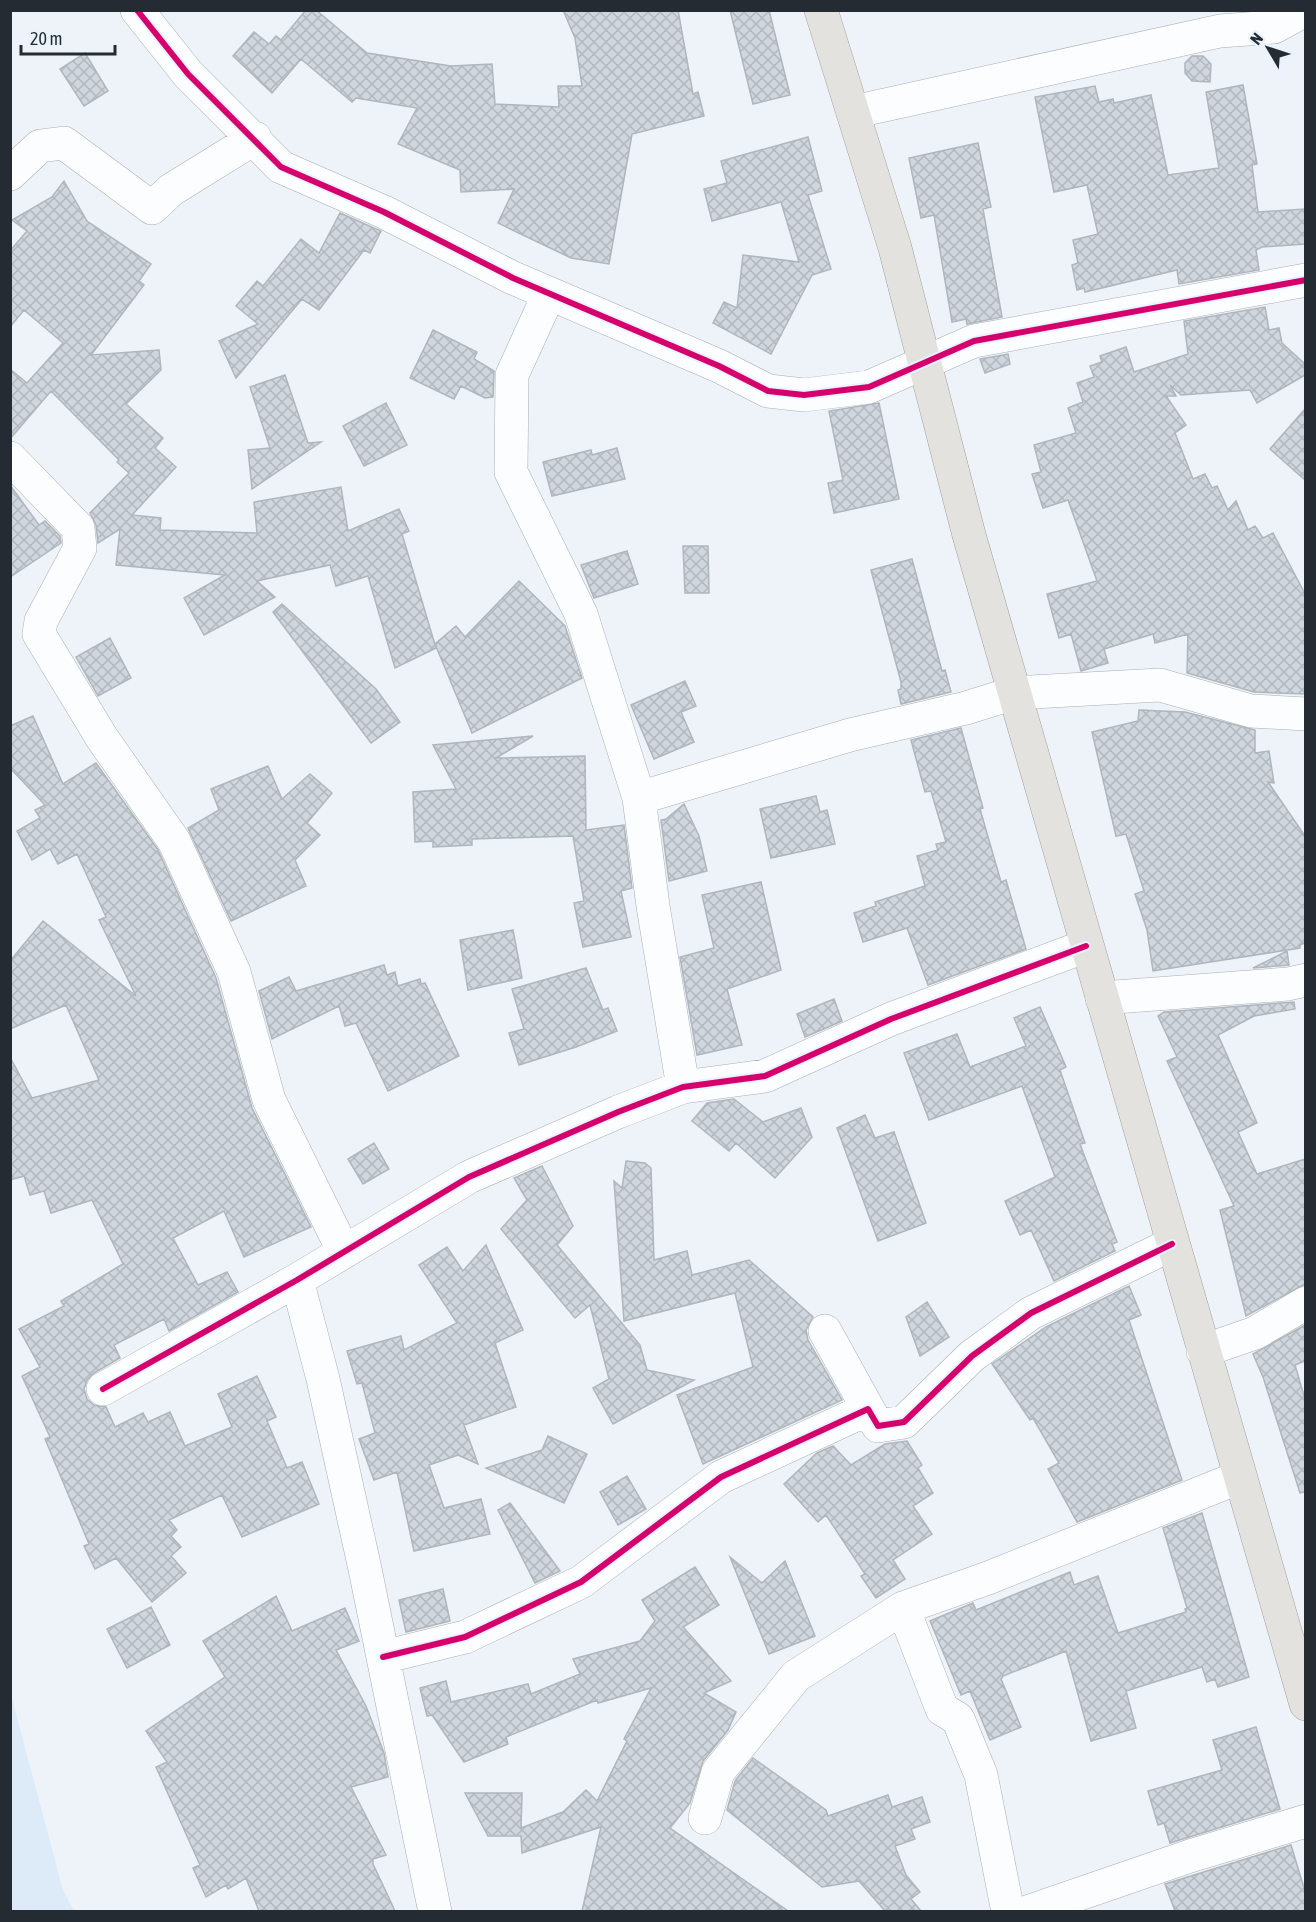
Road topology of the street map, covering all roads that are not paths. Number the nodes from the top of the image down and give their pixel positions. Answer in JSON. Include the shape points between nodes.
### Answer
{"nodes":[{"id":1,"x":137,"y":10,"type":"edge"},
{"id":2,"x":821,"y":10,"type":"edge"},
{"id":3,"x":1305,"y":10,"type":"edge"},
{"id":4,"x":853,"y":112,"type":"junction"},
{"id":5,"x":255,"y":138,"type":"junction"},
{"id":6,"x":10,"y":174,"type":"edge"},
{"id":7,"x":1305,"y":280,"type":"edge"},
{"id":8,"x":549,"y":294,"type":"junction"},
{"id":9,"x":925,"y":361,"type":"junction"},
{"id":10,"x":10,"y":458,"type":"edge"},
{"id":11,"x":1014,"y":693,"type":"junction"},
{"id":12,"x":1305,"y":714,"type":"edge"},
{"id":13,"x":639,"y":798,"type":"junction"},
{"id":14,"x":1086,"y":946,"type":"junction"},
{"id":15,"x":1305,"y":980,"type":"edge"},
{"id":16,"x":1102,"y":998,"type":"junction"},
{"id":17,"x":683,"y":1087,"type":"junction"},
{"id":18,"x":1172,"y":1244,"type":"junction"},
{"id":19,"x":344,"y":1252,"type":"junction"},
{"id":20,"x":297,"y":1280,"type":"junction"},
{"id":21,"x":1305,"y":1304,"type":"edge"},
{"id":22,"x":825,"y":1331,"type":"dead end"},
{"id":23,"x":1203,"y":1351,"type":"junction"},
{"id":24,"x":103,"y":1389,"type":"dead end"},
{"id":25,"x":868,"y":1409,"type":"junction"},
{"id":26,"x":1240,"y":1477,"type":"junction"},
{"id":27,"x":903,"y":1608,"type":"junction"},
{"id":28,"x":383,"y":1657,"type":"junction"},
{"id":29,"x":1299,"y":1661,"type":"edge"},
{"id":30,"x":1305,"y":1704,"type":"edge"},
{"id":31,"x":705,"y":1818,"type":"dead end"},
{"id":32,"x":1305,"y":1821,"type":"edge"},
{"id":33,"x":435,"y":1911,"type":"edge"},
{"id":34,"x":1008,"y":1911,"type":"edge"},
{"id":35,"x":1027,"y":1911,"type":"edge"}],
"edges":[{"from":1,"to":5,"type":"street","via":[[188,74]]},
{"from":2,"to":4,"type":"main road"},
{"from":3,"to":4,"type":"street","via":[[1274,27],[1220,31]]},
{"from":4,"to":9,"type":"main road","via":[[896,248]]},
{"from":5,"to":6,"type":"street","via":[[171,190],[152,208],[64,143],[40,146]]},
{"from":5,"to":8,"type":"street","via":[[281,167],[384,212]]},
{"from":7,"to":9,"type":"street","via":[[974,341]]},
{"from":8,"to":9,"type":"street","via":[[719,366],[768,391],[804,395],[869,387]]},
{"from":8,"to":13,"type":"street","via":[[512,375],[511,472],[581,614]]},
{"from":9,"to":11,"type":"main road"},
{"from":10,"to":19,"type":"street","via":[[78,528],[80,548],[41,621],[39,634],[102,738],[174,842],[234,972],[269,1100]]},
{"from":11,"to":12,"type":"street","via":[[1161,685],[1251,711]]},
{"from":11,"to":13,"type":"street","via":[[850,735]]},
{"from":11,"to":14,"type":"main road"},
{"from":13,"to":17,"type":"street"},
{"from":14,"to":16,"type":"main road"},
{"from":14,"to":17,"type":"street","via":[[891,1020],[765,1076]]},
{"from":15,"to":16,"type":"street"},
{"from":16,"to":18,"type":"main road"},
{"from":17,"to":19,"type":"street","via":[[469,1177]]},
{"from":18,"to":23,"type":"main road"},
{"from":18,"to":25,"type":"street","via":[[1031,1313],[972,1356],[904,1422],[878,1426]]},
{"from":19,"to":20,"type":"street"},
{"from":20,"to":24,"type":"street"},
{"from":20,"to":28,"type":"street","via":[[326,1390]]},
{"from":21,"to":23,"type":"street","via":[[1255,1333]]},
{"from":22,"to":25,"type":"street"},
{"from":23,"to":26,"type":"main road"},
{"from":25,"to":28,"type":"street","via":[[721,1478],[581,1582],[465,1637]]},
{"from":26,"to":27,"type":"street"},
{"from":26,"to":29,"type":"main road"},
{"from":27,"to":31,"type":"street","via":[[796,1676],[718,1772]]},
{"from":27,"to":34,"type":"street","via":[[942,1709],[958,1719],[981,1774]]},
{"from":28,"to":33,"type":"street"},
{"from":29,"to":30,"type":"main road"},
{"from":32,"to":35,"type":"street"}]}
